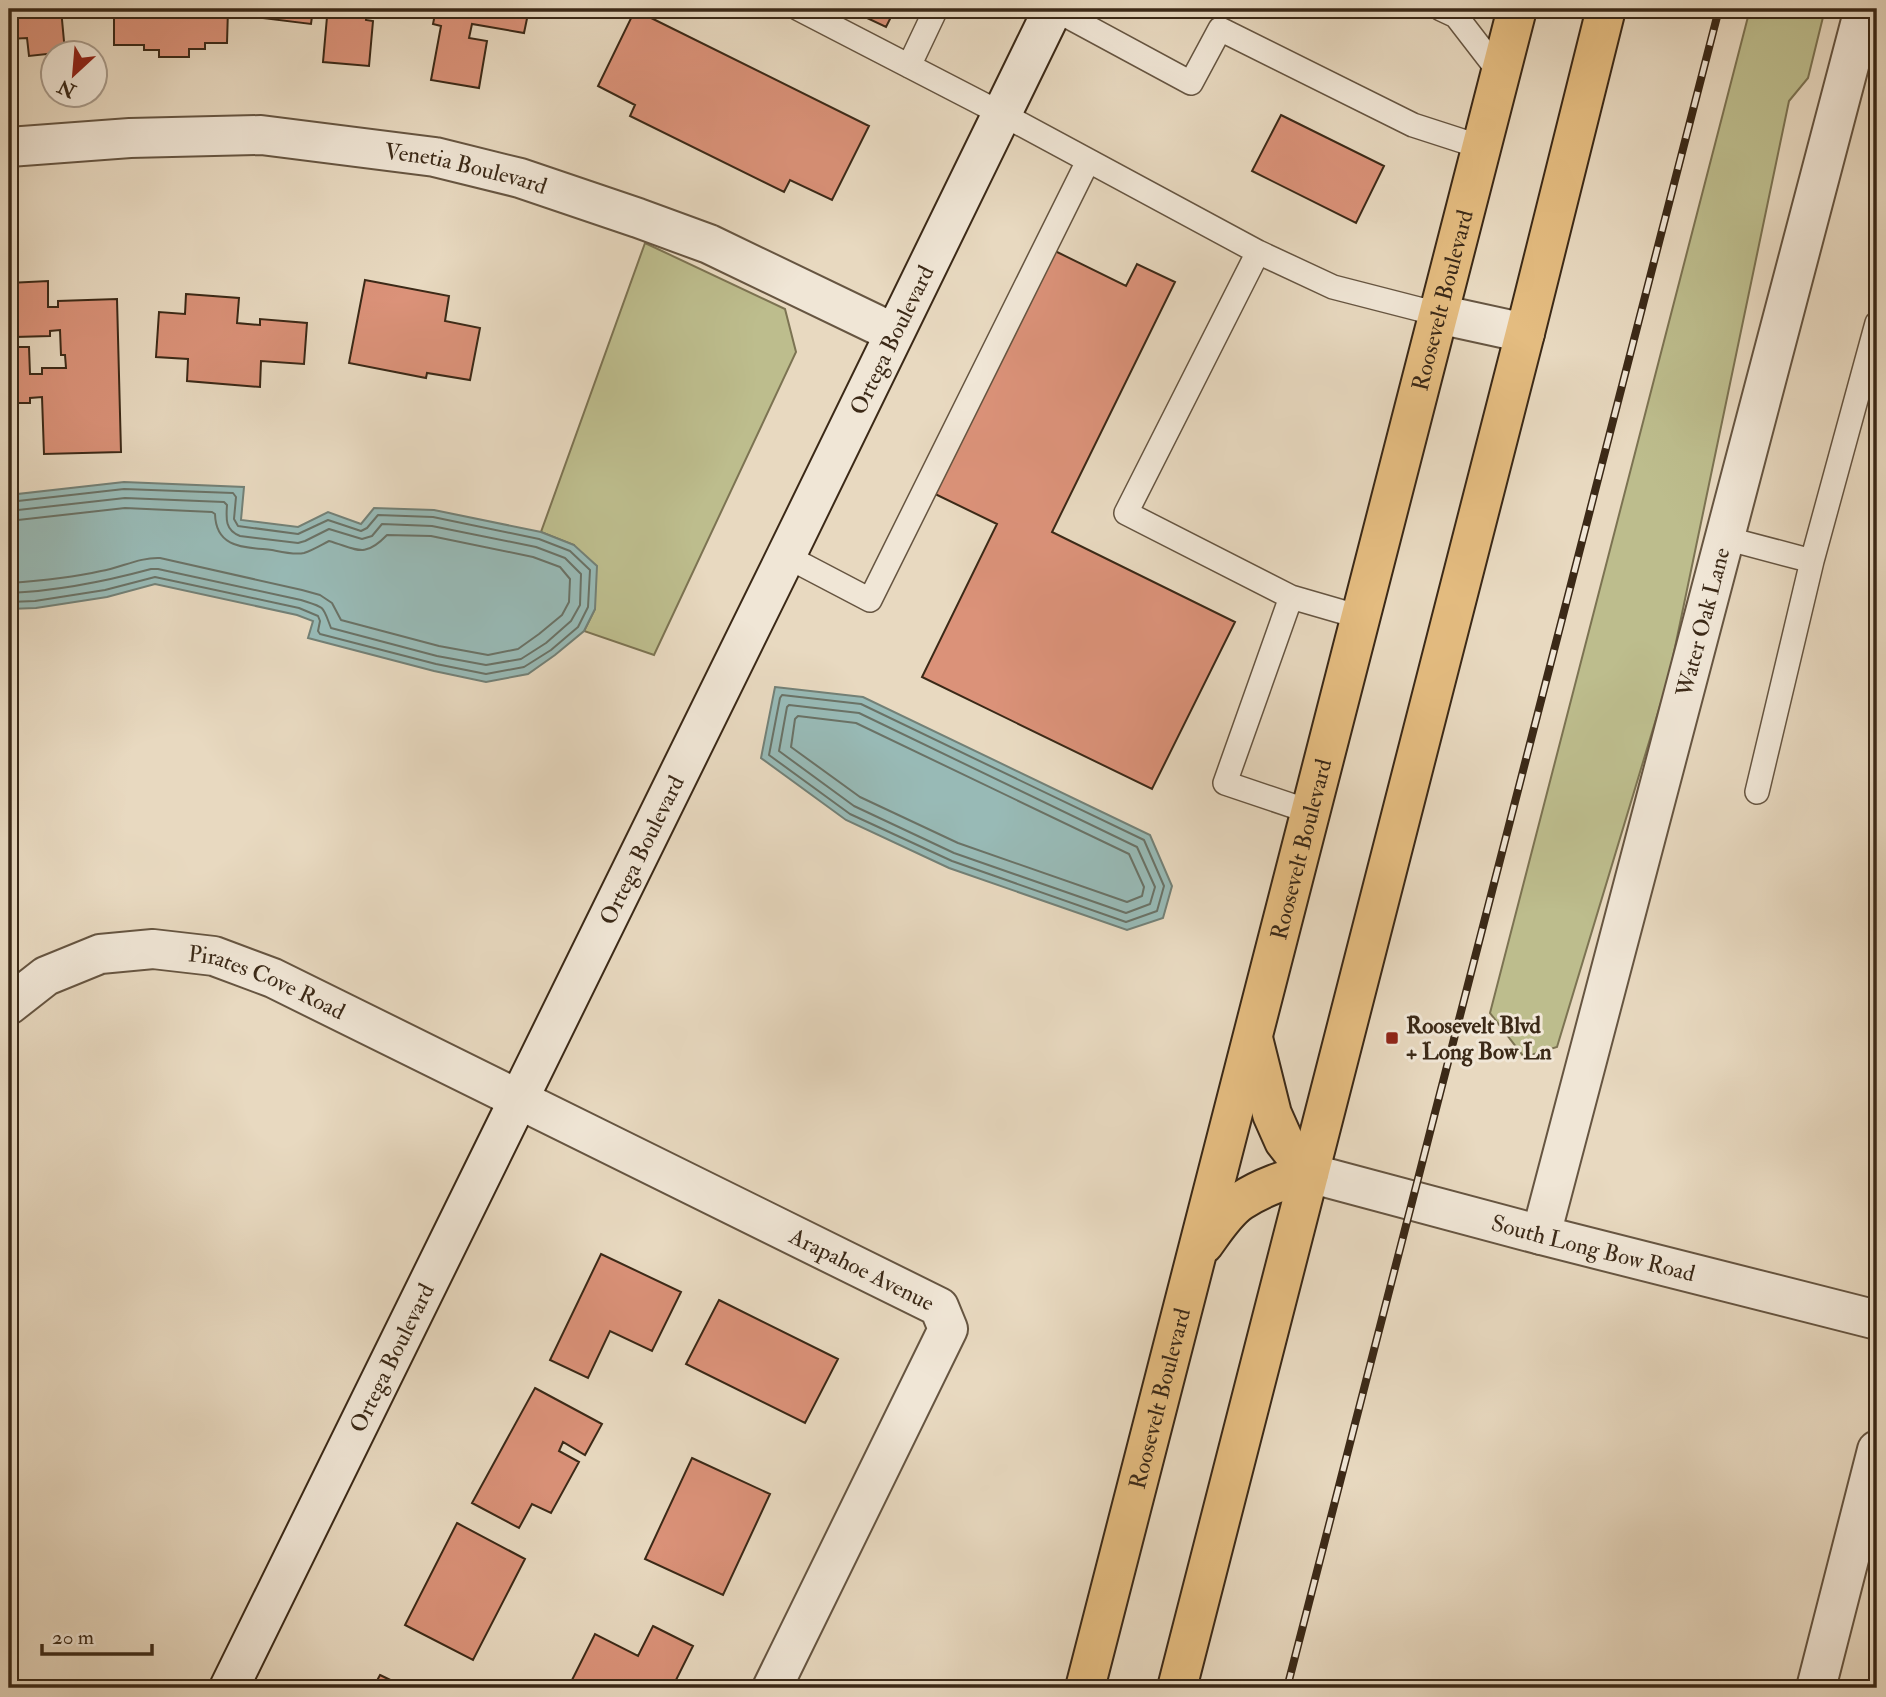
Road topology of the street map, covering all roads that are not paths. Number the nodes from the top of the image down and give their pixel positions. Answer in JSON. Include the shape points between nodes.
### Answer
{"nodes":[{"id":1,"x":799,"y":9,"type":"edge"},
{"id":2,"x":936,"y":9,"type":"edge"},
{"id":3,"x":1053,"y":9,"type":"edge"},
{"id":4,"x":1441,"y":9,"type":"edge"},
{"id":5,"x":1517,"y":9,"type":"edge"},
{"id":6,"x":1606,"y":9,"type":"edge"},
{"id":7,"x":1864,"y":9,"type":"edge"},
{"id":8,"x":909,"y":66,"type":"junction"},
{"id":9,"x":1500,"y":73,"type":"junction"},
{"id":10,"x":1002,"y":114,"type":"junction"},
{"id":11,"x":9,"y":147,"type":"edge"},
{"id":12,"x":1480,"y":147,"type":"junction"},
{"id":13,"x":1088,"y":161,"type":"junction"},
{"id":14,"x":1258,"y":252,"type":"junction"},
{"id":15,"x":1438,"y":314,"type":"junction"},
{"id":16,"x":1877,"y":323,"type":"edge"},
{"id":17,"x":894,"y":333,"type":"junction"},
{"id":18,"x":1525,"y":333,"type":"junction"},
{"id":19,"x":1725,"y":538,"type":"junction"},
{"id":20,"x":786,"y":556,"type":"junction"},
{"id":21,"x":1812,"y":561,"type":"junction"},
{"id":22,"x":1292,"y":597,"type":"junction"},
{"id":23,"x":1360,"y":617,"type":"junction"},
{"id":24,"x":1757,"y":792,"type":"dead end"},
{"id":25,"x":1311,"y":811,"type":"junction"},
{"id":26,"x":9,"y":1005,"type":"edge"},
{"id":27,"x":1253,"y":1038,"type":"junction"},
{"id":28,"x":519,"y":1099,"type":"junction"},
{"id":29,"x":1309,"y":1173,"type":"junction"},
{"id":30,"x":1541,"y":1235,"type":"junction"},
{"id":31,"x":1199,"y":1250,"type":"junction"},
{"id":32,"x":1877,"y":1321,"type":"edge"},
{"id":33,"x":1877,"y":1450,"type":"edge"},
{"id":34,"x":229,"y":1688,"type":"edge"},
{"id":35,"x":772,"y":1688,"type":"edge"},
{"id":36,"x":1085,"y":1688,"type":"edge"},
{"id":37,"x":1177,"y":1688,"type":"edge"},
{"id":38,"x":1816,"y":1688,"type":"edge"}],
"edges":[{"from":1,"to":8,"type":"lane"},
{"from":2,"to":8,"type":"lane"},
{"from":3,"to":10,"type":"street","name":"Ortega Boulevard"},
{"from":3,"to":12,"type":"lane","via":[[1191,83],[1220,29],[1413,125]]},
{"from":4,"to":9,"type":"lane","via":[[1456,16]]},
{"from":5,"to":9,"type":"highway","name":"Roosevelt Boulevard"},
{"from":6,"to":18,"type":"highway"},
{"from":7,"to":19,"type":"street","name":"Water Oak Lane"},
{"from":8,"to":10,"type":"lane"},
{"from":9,"to":12,"type":"highway","name":"Roosevelt Boulevard"},
{"from":10,"to":13,"type":"lane"},
{"from":10,"to":17,"type":"street","name":"Ortega Boulevard"},
{"from":11,"to":17,"type":"street","name":"Venetia Boulevard","via":[[261,135],[435,157],[520,178],[709,244]]},
{"from":12,"to":15,"type":"highway","name":"Roosevelt Boulevard"},
{"from":13,"to":14,"type":"lane"},
{"from":13,"to":20,"type":"lane","via":[[870,600]]},
{"from":14,"to":15,"type":"lane","via":[[1334,287]]},
{"from":14,"to":22,"type":"lane","via":[[1126,513]]},
{"from":15,"to":18,"type":"street"},
{"from":15,"to":23,"type":"highway","name":"Roosevelt Boulevard"},
{"from":16,"to":21,"type":"lane"},
{"from":17,"to":20,"type":"street","name":"Ortega Boulevard"},
{"from":18,"to":29,"type":"highway"},
{"from":19,"to":21,"type":"lane"},
{"from":19,"to":30,"type":"street","name":"Water Oak Lane"},
{"from":20,"to":28,"type":"street","name":"Ortega Boulevard"},
{"from":21,"to":24,"type":"lane"},
{"from":22,"to":23,"type":"lane"},
{"from":22,"to":25,"type":"lane","via":[[1225,783]]},
{"from":23,"to":25,"type":"highway","name":"Roosevelt Boulevard"},
{"from":25,"to":27,"type":"highway","name":"Roosevelt Boulevard"},
{"from":26,"to":28,"type":"street","name":"Pirates Cove Road","via":[[46,976],[100,954],[153,949],[214,956],[273,978]]},
{"from":27,"to":29,"type":"highway","via":[[1272,1114],[1284,1141]]},
{"from":27,"to":31,"type":"highway","name":"Roosevelt Boulevard"},
{"from":28,"to":34,"type":"street","name":"Ortega Boulevard"},
{"from":28,"to":35,"type":"street","name":"Arapahoe Avenue","via":[[939,1307],[948,1329]]},
{"from":29,"to":30,"type":"street","name":"South Long Bow Road"},
{"from":29,"to":31,"type":"highway","via":[[1270,1185],[1239,1202]]},
{"from":29,"to":37,"type":"highway"},
{"from":30,"to":32,"type":"street","name":"South Long Bow Road"},
{"from":31,"to":36,"type":"highway","name":"Roosevelt Boulevard"},
{"from":33,"to":38,"type":"street"}]}
